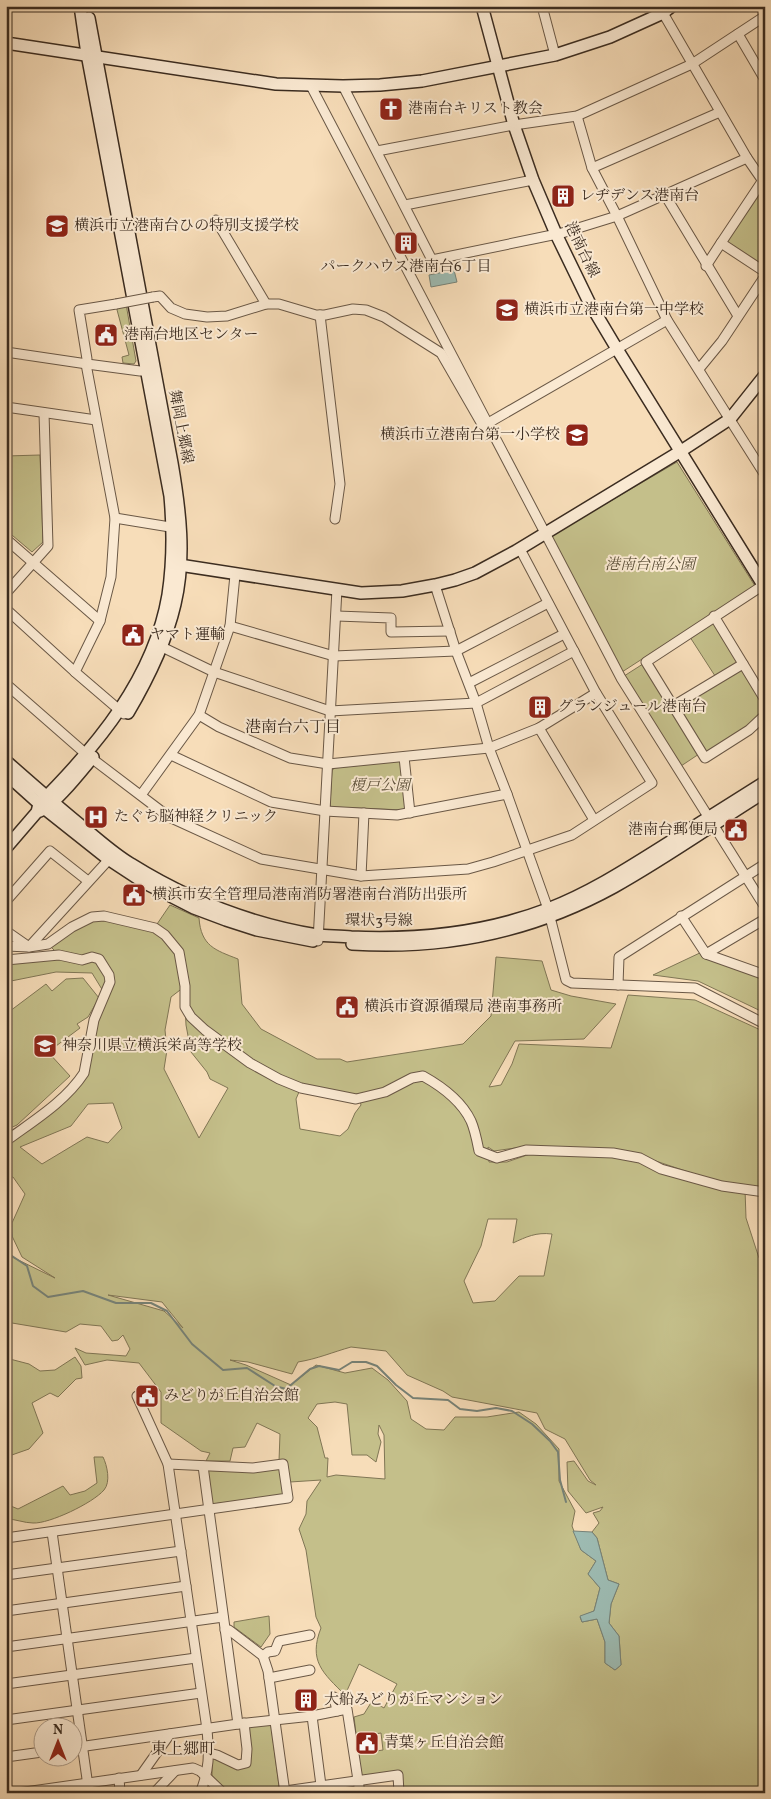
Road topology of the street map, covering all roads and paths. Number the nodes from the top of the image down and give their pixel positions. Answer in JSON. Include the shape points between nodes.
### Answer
{"nodes":[{"id":1,"x":80,"y":6,"type":"edge"},
{"id":2,"x":87,"y":6,"type":"edge"},
{"id":3,"x":482,"y":6,"type":"edge"},
{"id":4,"x":542,"y":6,"type":"edge"},
{"id":5,"x":668,"y":9,"type":"edge"},
{"id":6,"x":765,"y":16,"type":"edge"},
{"id":7,"x":738,"y":34,"type":"junction"},
{"id":8,"x":6,"y":43,"type":"edge"},
{"id":9,"x":91,"y":55,"type":"junction"},
{"id":10,"x":555,"y":55,"type":"junction"},
{"id":11,"x":692,"y":64,"type":"junction"},
{"id":12,"x":498,"y":66,"type":"junction"},
{"id":13,"x":765,"y":80,"type":"edge"},
{"id":14,"x":311,"y":86,"type":"junction"},
{"id":15,"x":343,"y":86,"type":"junction"},
{"id":16,"x":720,"y":112,"type":"junction"},
{"id":17,"x":577,"y":116,"type":"junction"},
{"id":18,"x":514,"y":125,"type":"junction"},
{"id":19,"x":377,"y":151,"type":"junction"},
{"id":20,"x":747,"y":158,"type":"junction"},
{"id":21,"x":592,"y":168,"type":"junction"},
{"id":22,"x":533,"y":180,"type":"junction"},
{"id":23,"x":764,"y":180,"type":"edge"},
{"id":24,"x":665,"y":195,"type":"junction"},
{"id":25,"x":405,"y":205,"type":"junction"},
{"id":26,"x":617,"y":216,"type":"junction"},
{"id":27,"x":216,"y":220,"type":"dead end"},
{"id":28,"x":556,"y":234,"type":"junction"},
{"id":29,"x":722,"y":243,"type":"junction"},
{"id":30,"x":706,"y":266,"type":"junction"},
{"id":31,"x":765,"y":274,"type":"edge"},
{"id":32,"x":266,"y":304,"type":"junction"},
{"id":33,"x":320,"y":315,"type":"junction"},
{"id":34,"x":738,"y":316,"type":"junction"},
{"id":35,"x":667,"y":320,"type":"junction"},
{"id":36,"x":617,"y":349,"type":"junction"},
{"id":37,"x":6,"y":352,"type":"edge"},
{"id":38,"x":87,"y":362,"type":"junction"},
{"id":39,"x":700,"y":370,"type":"junction"},
{"id":40,"x":150,"y":371,"type":"junction"},
{"id":41,"x":765,"y":374,"type":"edge"},
{"id":42,"x":6,"y":407,"type":"edge"},
{"id":43,"x":44,"y":412,"type":"junction"},
{"id":44,"x":730,"y":418,"type":"junction"},
{"id":45,"x":96,"y":420,"type":"junction"},
{"id":46,"x":487,"y":422,"type":"junction"},
{"id":47,"x":681,"y":451,"type":"junction"},
{"id":48,"x":765,"y":474,"type":"edge"},
{"id":49,"x":115,"y":518,"type":"junction"},
{"id":50,"x":334,"y":519,"type":"dead end"},
{"id":51,"x":176,"y":528,"type":"junction"},
{"id":52,"x":544,"y":534,"type":"junction"},
{"id":53,"x":6,"y":539,"type":"edge"},
{"id":54,"x":520,"y":549,"type":"junction"},
{"id":55,"x":32,"y":563,"type":"junction"},
{"id":56,"x":175,"y":565,"type":"junction"},
{"id":57,"x":235,"y":575,"type":"junction"},
{"id":58,"x":764,"y":585,"type":"edge"},
{"id":59,"x":435,"y":586,"type":"junction"},
{"id":60,"x":337,"y":589,"type":"junction"},
{"id":61,"x":6,"y":593,"type":"edge"},
{"id":62,"x":548,"y":603,"type":"junction"},
{"id":63,"x":6,"y":610,"type":"edge"},
{"id":64,"x":336,"y":616,"type":"junction"},
{"id":65,"x":714,"y":616,"type":"junction"},
{"id":66,"x":100,"y":621,"type":"junction"},
{"id":67,"x":230,"y":626,"type":"junction"},
{"id":68,"x":450,"y":630,"type":"junction"},
{"id":69,"x":564,"y":634,"type":"junction"},
{"id":70,"x":162,"y":647,"type":"junction"},
{"id":71,"x":456,"y":651,"type":"junction"},
{"id":72,"x":574,"y":651,"type":"junction"},
{"id":73,"x":334,"y":656,"type":"junction"},
{"id":74,"x":743,"y":664,"type":"junction"},
{"id":75,"x":75,"y":672,"type":"junction"},
{"id":76,"x":214,"y":672,"type":"junction"},
{"id":77,"x":469,"y":683,"type":"junction"},
{"id":78,"x":6,"y":684,"type":"edge"},
{"id":79,"x":596,"y":693,"type":"junction"},
{"id":80,"x":765,"y":700,"type":"edge"},
{"id":81,"x":476,"y":703,"type":"junction"},
{"id":82,"x":674,"y":706,"type":"junction"},
{"id":83,"x":330,"y":710,"type":"junction"},
{"id":84,"x":123,"y":714,"type":"junction"},
{"id":85,"x":199,"y":715,"type":"junction"},
{"id":86,"x":765,"y":716,"type":"edge"},
{"id":87,"x":539,"y":728,"type":"junction"},
{"id":88,"x":489,"y":748,"type":"junction"},
{"id":89,"x":171,"y":755,"type":"junction"},
{"id":90,"x":89,"y":756,"type":"junction"},
{"id":91,"x":404,"y":757,"type":"junction"},
{"id":92,"x":6,"y":761,"type":"edge"},
{"id":93,"x":328,"y":764,"type":"junction"},
{"id":94,"x":6,"y":774,"type":"edge"},
{"id":95,"x":765,"y":782,"type":"edge"},
{"id":96,"x":765,"y":792,"type":"edge"},
{"id":97,"x":507,"y":794,"type":"junction"},
{"id":98,"x":141,"y":795,"type":"junction"},
{"id":99,"x":44,"y":805,"type":"junction"},
{"id":100,"x":324,"y":811,"type":"junction"},
{"id":101,"x":364,"y":813,"type":"junction"},
{"id":102,"x":410,"y":813,"type":"junction"},
{"id":103,"x":594,"y":820,"type":"junction"},
{"id":104,"x":711,"y":821,"type":"junction"},
{"id":105,"x":7,"y":846,"type":"edge"},
{"id":106,"x":526,"y":849,"type":"junction"},
{"id":107,"x":112,"y":856,"type":"junction"},
{"id":108,"x":765,"y":864,"type":"edge"},
{"id":109,"x":322,"y":870,"type":"junction"},
{"id":110,"x":361,"y":876,"type":"junction"},
{"id":111,"x":745,"y":876,"type":"junction"},
{"id":112,"x":88,"y":882,"type":"junction"},
{"id":113,"x":6,"y":901,"type":"edge"},
{"id":114,"x":765,"y":906,"type":"edge"},
{"id":115,"x":549,"y":913,"type":"junction"},
{"id":116,"x":681,"y":916,"type":"junction"},
{"id":117,"x":765,"y":919,"type":"edge"},
{"id":118,"x":6,"y":931,"type":"edge"},
{"id":119,"x":318,"y":938,"type":"junction"},
{"id":120,"x":6,"y":946,"type":"edge"},
{"id":121,"x":29,"y":947,"type":"junction"},
{"id":122,"x":706,"y":954,"type":"junction"},
{"id":123,"x":6,"y":960,"type":"edge"},
{"id":124,"x":765,"y":975,"type":"edge"},
{"id":125,"x":618,"y":985,"type":"junction"},
{"id":126,"x":765,"y":1024,"type":"edge"},
{"id":127,"x":9,"y":1139,"type":"edge"},
{"id":128,"x":6,"y":1149,"type":"edge"},
{"id":129,"x":765,"y":1192,"type":"edge"},
{"id":130,"x":137,"y":1396,"type":"dead end"},
{"id":131,"x":168,"y":1464,"type":"junction"},
{"id":132,"x":203,"y":1466,"type":"junction"},
{"id":133,"x":209,"y":1509,"type":"junction"},
{"id":134,"x":176,"y":1514,"type":"junction"},
{"id":135,"x":52,"y":1532,"type":"junction"},
{"id":136,"x":6,"y":1538,"type":"edge"},
{"id":137,"x":181,"y":1551,"type":"junction"},
{"id":138,"x":57,"y":1568,"type":"junction"},
{"id":139,"x":6,"y":1575,"type":"edge"},
{"id":140,"x":186,"y":1586,"type":"junction"},
{"id":141,"x":62,"y":1604,"type":"junction"},
{"id":142,"x":6,"y":1611,"type":"edge"},
{"id":143,"x":224,"y":1617,"type":"junction"},
{"id":144,"x":192,"y":1622,"type":"junction"},
{"id":145,"x":225,"y":1630,"type":"junction"},
{"id":146,"x":310,"y":1635,"type":"dead end"},
{"id":147,"x":68,"y":1639,"type":"junction"},
{"id":148,"x":6,"y":1647,"type":"edge"},
{"id":149,"x":263,"y":1656,"type":"junction"},
{"id":150,"x":196,"y":1658,"type":"junction"},
{"id":151,"x":310,"y":1670,"type":"dead end"},
{"id":152,"x":73,"y":1675,"type":"junction"},
{"id":153,"x":269,"y":1678,"type":"junction"},
{"id":154,"x":6,"y":1684,"type":"edge"},
{"id":155,"x":201,"y":1693,"type":"junction"},
{"id":156,"x":334,"y":1697,"type":"dead end"},
{"id":157,"x":78,"y":1710,"type":"junction"},
{"id":158,"x":337,"y":1711,"type":"junction"},
{"id":159,"x":312,"y":1716,"type":"junction"},
{"id":160,"x":275,"y":1719,"type":"junction"},
{"id":161,"x":6,"y":1720,"type":"edge"},
{"id":162,"x":241,"y":1724,"type":"junction"},
{"id":163,"x":207,"y":1729,"type":"junction"},
{"id":164,"x":170,"y":1734,"type":"junction"},
{"id":165,"x":83,"y":1746,"type":"junction"},
{"id":166,"x":32,"y":1753,"type":"edge"},
{"id":167,"x":209,"y":1753,"type":"junction"},
{"id":168,"x":6,"y":1757,"type":"edge"},
{"id":169,"x":174,"y":1771,"type":"junction"},
{"id":170,"x":141,"y":1775,"type":"junction"},
{"id":171,"x":206,"y":1777,"type":"junction"},
{"id":172,"x":118,"y":1778,"type":"junction"},
{"id":173,"x":359,"y":1780,"type":"junction"},
{"id":174,"x":88,"y":1782,"type":"junction"},
{"id":175,"x":322,"y":1790,"type":"edge"},
{"id":176,"x":120,"y":1792,"type":"edge"},
{"id":177,"x":285,"y":1792,"type":"edge"},
{"id":178,"x":18,"y":1793,"type":"edge"},
{"id":179,"x":90,"y":1793,"type":"edge"},
{"id":180,"x":154,"y":1793,"type":"edge"},
{"id":181,"x":200,"y":1793,"type":"edge"},
{"id":182,"x":223,"y":1793,"type":"edge"},
{"id":183,"x":360,"y":1793,"type":"edge"},
{"id":184,"x":399,"y":1793,"type":"edge"}],
"edges":[{"from":1,"to":9,"type":"street","name":"舞岡上郷線"},
{"from":2,"to":9,"type":"street","name":"舞岡上郷線"},
{"from":3,"to":12,"type":"street","name":"港南台線"},
{"from":4,"to":10,"type":"street"},
{"from":5,"to":10,"type":"street","via":[[610,37]]},
{"from":5,"to":11,"type":"street"},
{"from":6,"to":7,"type":"street"},
{"from":7,"to":11,"type":"street"},
{"from":7,"to":13,"type":"street"},
{"from":8,"to":9,"type":"street"},
{"from":9,"to":14,"type":"street"},
{"from":9,"to":40,"type":"street","name":"舞岡上郷線"},
{"from":10,"to":12,"type":"street"},
{"from":11,"to":16,"type":"street"},
{"from":11,"to":17,"type":"street"},
{"from":12,"to":15,"type":"street","via":[[422,81]]},
{"from":12,"to":18,"type":"street","name":"港南台線"},
{"from":14,"to":15,"type":"street"},
{"from":14,"to":46,"type":"street"},
{"from":15,"to":19,"type":"street"},
{"from":16,"to":20,"type":"street"},
{"from":16,"to":21,"type":"street"},
{"from":17,"to":18,"type":"street"},
{"from":17,"to":21,"type":"street"},
{"from":18,"to":19,"type":"street"},
{"from":18,"to":22,"type":"street","name":"港南台線"},
{"from":19,"to":25,"type":"street"},
{"from":20,"to":23,"type":"street"},
{"from":20,"to":24,"type":"street"},
{"from":21,"to":26,"type":"street"},
{"from":22,"to":25,"type":"street"},
{"from":22,"to":28,"type":"street","name":"港南台線"},
{"from":23,"to":29,"type":"street"},
{"from":24,"to":26,"type":"street"},
{"from":24,"to":30,"type":"street"},
{"from":25,"to":28,"type":"street","via":[[432,260]]},
{"from":26,"to":28,"type":"street"},
{"from":26,"to":35,"type":"street"},
{"from":27,"to":32,"type":"street"},
{"from":28,"to":36,"type":"street","name":"港南台線","via":[[589,302]]},
{"from":29,"to":30,"type":"street"},
{"from":29,"to":31,"type":"street"},
{"from":30,"to":34,"type":"street"},
{"from":31,"to":34,"type":"street"},
{"from":32,"to":33,"type":"street","via":[[279,304]]},
{"from":32,"to":38,"type":"street","bridge":true,"via":[[227,316],[206,317],[171,308],[160,296],[79,310]]},
{"from":33,"to":46,"type":"street","via":[[366,310],[384,317],[432,347],[445,359],[483,426]]},
{"from":33,"to":50,"type":"street","via":[[340,484]]},
{"from":34,"to":39,"type":"street"},
{"from":35,"to":36,"type":"street"},
{"from":35,"to":39,"type":"street"},
{"from":36,"to":46,"type":"street"},
{"from":36,"to":47,"type":"street","name":"港南台線"},
{"from":37,"to":38,"type":"street"},
{"from":38,"to":40,"type":"street"},
{"from":38,"to":45,"type":"street"},
{"from":39,"to":44,"type":"street"},
{"from":40,"to":51,"type":"street","name":"舞岡上郷線"},
{"from":41,"to":44,"type":"street"},
{"from":42,"to":43,"type":"street"},
{"from":43,"to":45,"type":"street"},
{"from":43,"to":55,"type":"street","via":[[48,546]]},
{"from":44,"to":47,"type":"street"},
{"from":44,"to":48,"type":"street"},
{"from":45,"to":49,"type":"street"},
{"from":46,"to":52,"type":"street"},
{"from":47,"to":52,"type":"street"},
{"from":47,"to":58,"type":"street","name":"港南台線"},
{"from":49,"to":51,"type":"street"},
{"from":49,"to":66,"type":"street","via":[[111,577]]},
{"from":51,"to":56,"type":"street","name":"舞岡上郷線"},
{"from":52,"to":54,"type":"street"},
{"from":52,"to":104,"type":"street","via":[[621,678]]},
{"from":53,"to":55,"type":"street"},
{"from":54,"to":59,"type":"street","via":[[475,573]]},
{"from":54,"to":62,"type":"street"},
{"from":55,"to":61,"type":"street"},
{"from":55,"to":66,"type":"street"},
{"from":56,"to":57,"type":"street"},
{"from":56,"to":70,"type":"street","name":"舞岡上郷線","via":[[175,604]]},
{"from":56,"to":84,"type":"street","name":"舞岡上郷線","via":[[154,645]]},
{"from":57,"to":60,"type":"street"},
{"from":57,"to":67,"type":"street"},
{"from":58,"to":65,"type":"street"},
{"from":59,"to":60,"type":"street","via":[[381,592]]},
{"from":59,"to":68,"type":"street"},
{"from":60,"to":64,"type":"street"},
{"from":62,"to":69,"type":"street"},
{"from":62,"to":71,"type":"street"},
{"from":63,"to":75,"type":"street"},
{"from":64,"to":68,"type":"street","via":[[390,618],[391,632]]},
{"from":64,"to":73,"type":"street"},
{"from":65,"to":74,"type":"street"},
{"from":65,"to":82,"type":"street","via":[[646,662]]},
{"from":66,"to":75,"type":"street"},
{"from":67,"to":73,"type":"street"},
{"from":67,"to":76,"type":"street"},
{"from":68,"to":71,"type":"street"},
{"from":69,"to":72,"type":"street"},
{"from":69,"to":77,"type":"street"},
{"from":70,"to":76,"type":"street"},
{"from":70,"to":84,"type":"street","name":"舞岡上郷線","via":[[146,682]]},
{"from":71,"to":73,"type":"street"},
{"from":71,"to":77,"type":"street"},
{"from":72,"to":79,"type":"street"},
{"from":72,"to":81,"type":"street"},
{"from":73,"to":83,"type":"street"},
{"from":74,"to":80,"type":"street"},
{"from":74,"to":82,"type":"street"},
{"from":75,"to":84,"type":"street"},
{"from":76,"to":83,"type":"street"},
{"from":76,"to":85,"type":"street"},
{"from":77,"to":81,"type":"street"},
{"from":78,"to":90,"type":"street"},
{"from":79,"to":87,"type":"street"},
{"from":79,"to":103,"type":"street","via":[[652,783]]},
{"from":81,"to":83,"type":"street"},
{"from":81,"to":88,"type":"street"},
{"from":82,"to":86,"type":"street","via":[[705,758]]},
{"from":83,"to":93,"type":"street"},
{"from":84,"to":90,"type":"street","name":"舞岡上郷線"},
{"from":85,"to":89,"type":"street"},
{"from":85,"to":93,"type":"street","via":[[290,758]]},
{"from":87,"to":88,"type":"street"},
{"from":87,"to":103,"type":"street"},
{"from":88,"to":91,"type":"street"},
{"from":88,"to":97,"type":"street"},
{"from":89,"to":98,"type":"street"},
{"from":89,"to":100,"type":"street","via":[[271,802]]},
{"from":90,"to":98,"type":"street"},
{"from":90,"to":99,"type":"street","name":"舞岡上郷線"},
{"from":91,"to":93,"type":"street"},
{"from":91,"to":102,"type":"street"},
{"from":92,"to":99,"type":"street","name":"環状3号線"},
{"from":93,"to":100,"type":"street"},
{"from":94,"to":99,"type":"street","name":"環状3号線"},
{"from":95,"to":104,"type":"street","name":"環状3号線"},
{"from":96,"to":104,"type":"street","name":"環状3号線"},
{"from":97,"to":102,"type":"street"},
{"from":97,"to":106,"type":"street"},
{"from":98,"to":109,"type":"street","via":[[169,817],[261,860]]},
{"from":99,"to":105,"type":"street","name":"舞岡上郷線"},
{"from":99,"to":107,"type":"street","name":"環状3号線"},
{"from":100,"to":101,"type":"street"},
{"from":100,"to":109,"type":"street"},
{"from":101,"to":102,"type":"street"},
{"from":101,"to":110,"type":"street"},
{"from":103,"to":106,"type":"street","via":[[572,835]]},
{"from":104,"to":111,"type":"street"},
{"from":104,"to":115,"type":"street","name":"環状3号線"},
{"from":106,"to":110,"type":"street","via":[[468,869]]},
{"from":106,"to":115,"type":"street"},
{"from":107,"to":112,"type":"street"},
{"from":107,"to":119,"type":"street","name":"環状3号線","via":[[198,900]]},
{"from":108,"to":111,"type":"street"},
{"from":109,"to":110,"type":"street"},
{"from":109,"to":119,"type":"street"},
{"from":111,"to":114,"type":"street"},
{"from":111,"to":116,"type":"street"},
{"from":112,"to":113,"type":"street","via":[[50,851]]},
{"from":112,"to":121,"type":"street"},
{"from":115,"to":119,"type":"street","name":"環状3号線","via":[[458,933],[410,938]]},
{"from":115,"to":125,"type":"street","via":[[566,980],[572,984]]},
{"from":116,"to":122,"type":"street"},
{"from":116,"to":125,"type":"street","via":[[619,957]]},
{"from":117,"to":122,"type":"street"},
{"from":118,"to":121,"type":"street"},
{"from":120,"to":121,"type":"street"},
{"from":121,"to":129,"type":"street","via":[[48,944],[92,917],[104,916],[156,928],[179,952],[185,1007],[191,1017],[250,1063],[279,1079],[301,1088],[356,1099],[385,1092],[423,1076],[446,1092],[465,1112],[472,1122],[479,1151],[497,1158],[526,1150],[608,1153],[640,1158],[662,1169],[722,1186]]},
{"from":122,"to":124,"type":"street"},
{"from":123,"to":127,"type":"street","via":[[59,955],[82,960],[92,957],[99,959],[110,982],[94,1020],[84,1073],[65,1097]]},
{"from":125,"to":126,"type":"street","via":[[695,988]]},
{"from":127,"to":128,"type":"street","via":[[11,1143]]},
{"from":130,"to":131,"type":"street"},
{"from":131,"to":132,"type":"street"},
{"from":131,"to":134,"type":"street"},
{"from":132,"to":133,"type":"street"},
{"from":132,"to":133,"type":"street","via":[[252,1468],[283,1464],[288,1498]]},
{"from":133,"to":134,"type":"street"},
{"from":133,"to":143,"type":"street"},
{"from":134,"to":135,"type":"street"},
{"from":134,"to":137,"type":"street"},
{"from":135,"to":136,"type":"street"},
{"from":135,"to":138,"type":"street"},
{"from":137,"to":138,"type":"street"},
{"from":137,"to":140,"type":"street"},
{"from":138,"to":139,"type":"street"},
{"from":138,"to":141,"type":"street"},
{"from":140,"to":141,"type":"street"},
{"from":140,"to":144,"type":"street"},
{"from":141,"to":142,"type":"street"},
{"from":141,"to":147,"type":"street"},
{"from":143,"to":144,"type":"street"},
{"from":143,"to":145,"type":"street"},
{"from":144,"to":147,"type":"street"},
{"from":144,"to":150,"type":"street"},
{"from":145,"to":149,"type":"street"},
{"from":145,"to":162,"type":"street"},
{"from":146,"to":149,"type":"street","via":[[279,1641],[275,1651]]},
{"from":147,"to":148,"type":"street"},
{"from":147,"to":152,"type":"street"},
{"from":149,"to":153,"type":"street"},
{"from":150,"to":152,"type":"street"},
{"from":150,"to":155,"type":"street"},
{"from":151,"to":153,"type":"street"},
{"from":152,"to":154,"type":"street"},
{"from":152,"to":157,"type":"street"},
{"from":153,"to":160,"type":"street"},
{"from":155,"to":157,"type":"street"},
{"from":155,"to":163,"type":"street"},
{"from":156,"to":158,"type":"street"},
{"from":157,"to":161,"type":"street"},
{"from":157,"to":165,"type":"street"},
{"from":158,"to":159,"type":"street"},
{"from":158,"to":173,"type":"street","via":[[347,1709]]},
{"from":159,"to":160,"type":"street"},
{"from":159,"to":175,"type":"street"},
{"from":160,"to":162,"type":"street"},
{"from":160,"to":177,"type":"street"},
{"from":162,"to":163,"type":"street"},
{"from":162,"to":167,"type":"street","via":[[248,1749],[246,1763],[238,1765]]},
{"from":163,"to":164,"type":"street"},
{"from":163,"to":167,"type":"street"},
{"from":164,"to":165,"type":"street"},
{"from":164,"to":170,"type":"street"},
{"from":165,"to":174,"type":"street"},
{"from":166,"to":168,"type":"street"},
{"from":167,"to":171,"type":"street"},
{"from":169,"to":170,"type":"street"},
{"from":169,"to":171,"type":"street","via":[[192,1768]]},
{"from":169,"to":180,"type":"street"},
{"from":170,"to":172,"type":"street"},
{"from":171,"to":181,"type":"street"},
{"from":171,"to":182,"type":"street"},
{"from":172,"to":174,"type":"street"},
{"from":172,"to":176,"type":"street"},
{"from":173,"to":175,"type":"street"},
{"from":173,"to":183,"type":"street"},
{"from":173,"to":184,"type":"street","via":[[398,1775]]},
{"from":174,"to":178,"type":"street"},
{"from":174,"to":179,"type":"street"},
{"from":175,"to":177,"type":"street"}]}
